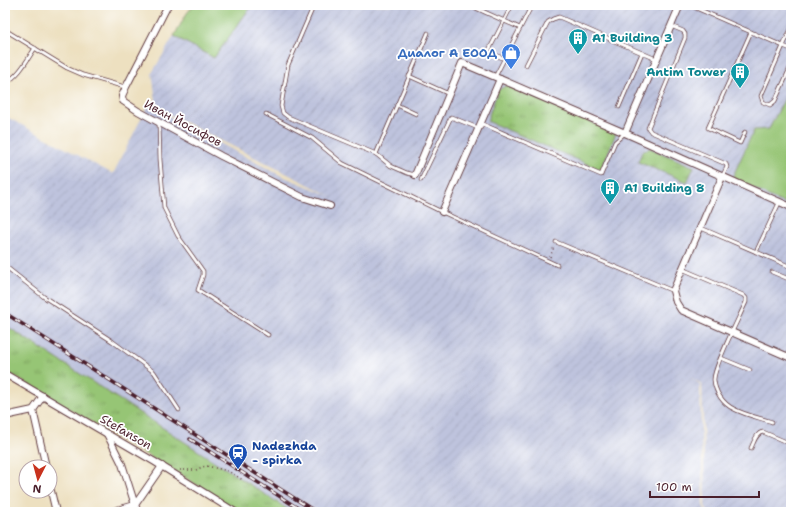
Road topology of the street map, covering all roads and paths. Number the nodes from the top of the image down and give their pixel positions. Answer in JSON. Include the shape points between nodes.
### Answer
{"nodes":[{"id":1,"x":168,"y":5,"type":"edge"},
{"id":2,"x":314,"y":5,"type":"edge"},
{"id":3,"x":469,"y":5,"type":"edge"},
{"id":4,"x":512,"y":5,"type":"edge"},
{"id":5,"x":532,"y":5,"type":"edge"},
{"id":6,"x":680,"y":5,"type":"edge"},
{"id":7,"x":690,"y":5,"type":"edge"},
{"id":8,"x":504,"y":21,"type":"junction"},
{"id":9,"x":671,"y":26,"type":"junction"},
{"id":10,"x":520,"y":28,"type":"junction"},
{"id":11,"x":791,"y":29,"type":"edge"},
{"id":12,"x":5,"y":30,"type":"edge"},
{"id":13,"x":751,"y":32,"type":"junction"},
{"id":14,"x":428,"y":33,"type":"dead end"},
{"id":15,"x":783,"y":46,"type":"junction"},
{"id":16,"x":35,"y":48,"type":"junction"},
{"id":17,"x":791,"y":49,"type":"edge"},
{"id":18,"x":642,"y":53,"type":"junction"},
{"id":19,"x":505,"y":59,"type":"junction"},
{"id":20,"x":656,"y":59,"type":"junction"},
{"id":21,"x":526,"y":65,"type":"dead end"},
{"id":22,"x":791,"y":66,"type":"edge"},
{"id":23,"x":409,"y":76,"type":"junction"},
{"id":24,"x":497,"y":78,"type":"junction"},
{"id":25,"x":5,"y":83,"type":"edge"},
{"id":26,"x":126,"y":87,"type":"junction"},
{"id":27,"x":448,"y":94,"type":"junction"},
{"id":28,"x":397,"y":105,"type":"junction"},
{"id":29,"x":619,"y":107,"type":"dead end"},
{"id":30,"x":266,"y":114,"type":"dead end"},
{"id":31,"x":416,"y":114,"type":"dead end"},
{"id":32,"x":159,"y":123,"type":"junction"},
{"id":33,"x":479,"y":126,"type":"junction"},
{"id":34,"x":745,"y":132,"type":"dead end"},
{"id":35,"x":624,"y":133,"type":"junction"},
{"id":36,"x":376,"y":154,"type":"junction"},
{"id":37,"x":415,"y":175,"type":"joint"},
{"id":38,"x":722,"y":177,"type":"junction"},
{"id":39,"x":421,"y":180,"type":"dead end"},
{"id":40,"x":780,"y":202,"type":"junction"},
{"id":41,"x":330,"y":206,"type":"dead end"},
{"id":42,"x":791,"y":207,"type":"edge"},
{"id":43,"x":442,"y":212,"type":"junction"},
{"id":44,"x":700,"y":228,"type":"junction"},
{"id":45,"x":723,"y":232,"type":"dead end"},
{"id":46,"x":721,"y":237,"type":"junction"},
{"id":47,"x":556,"y":242,"type":"joint"},
{"id":48,"x":756,"y":252,"type":"junction"},
{"id":49,"x":548,"y":261,"type":"junction"},
{"id":50,"x":557,"y":265,"type":"dead end"},
{"id":51,"x":5,"y":266,"type":"edge"},
{"id":52,"x":791,"y":267,"type":"edge"},
{"id":53,"x":682,"y":269,"type":"junction"},
{"id":54,"x":772,"y":272,"type":"dead end"},
{"id":55,"x":791,"y":280,"type":"edge"},
{"id":56,"x":673,"y":291,"type":"junction"},
{"id":57,"x":733,"y":332,"type":"junction"},
{"id":58,"x":268,"y":335,"type":"dead end"},
{"id":59,"x":721,"y":358,"type":"junction"},
{"id":60,"x":791,"y":358,"type":"edge"},
{"id":61,"x":750,"y":370,"type":"dead end"},
{"id":62,"x":5,"y":374,"type":"edge"},
{"id":63,"x":43,"y":396,"type":"junction"},
{"id":64,"x":33,"y":410,"type":"junction"},
{"id":65,"x":179,"y":410,"type":"dead end"},
{"id":66,"x":5,"y":416,"type":"edge"},
{"id":67,"x":772,"y":422,"type":"dead end"},
{"id":68,"x":106,"y":434,"type":"junction"},
{"id":69,"x":791,"y":444,"type":"edge"},
{"id":70,"x":752,"y":448,"type":"dead end"},
{"id":71,"x":44,"y":459,"type":"edge"},
{"id":72,"x":162,"y":466,"type":"junction"},
{"id":73,"x":176,"y":469,"type":"dead end"},
{"id":74,"x":243,"y":480,"type":"dead end"},
{"id":75,"x":53,"y":499,"type":"edge"},
{"id":76,"x":135,"y":505,"type":"junction"},
{"id":77,"x":56,"y":512,"type":"edge"},
{"id":78,"x":110,"y":512,"type":"edge"},
{"id":79,"x":138,"y":512,"type":"edge"},
{"id":80,"x":235,"y":512,"type":"edge"}],
"edges":[{"from":1,"to":26,"type":"street"},
{"from":2,"to":36,"type":"lane","via":[[288,64],[281,106],[283,113]]},
{"from":3,"to":8,"type":"lane"},
{"from":4,"to":8,"type":"lane"},
{"from":5,"to":10,"type":"lane"},
{"from":6,"to":9,"type":"street"},
{"from":7,"to":13,"type":"lane"},
{"from":8,"to":10,"type":"lane"},
{"from":8,"to":19,"type":"lane","via":[[488,52]]},
{"from":9,"to":20,"type":"street"},
{"from":9,"to":38,"type":"lane","via":[[683,31],[685,38],[648,128],[726,164]]},
{"from":10,"to":19,"type":"lane"},
{"from":11,"to":15,"type":"lane"},
{"from":12,"to":16,"type":"lane"},
{"from":13,"to":15,"type":"lane"},
{"from":13,"to":34,"type":"lane","via":[[708,128],[740,143]]},
{"from":14,"to":23,"type":"lane"},
{"from":15,"to":17,"type":"lane"},
{"from":15,"to":22,"type":"lane","via":[[761,96],[763,102],[770,105],[775,102]]},
{"from":16,"to":25,"type":"lane","via":[[20,71]]},
{"from":16,"to":26,"type":"lane","via":[[83,75]]},
{"from":18,"to":20,"type":"lane"},
{"from":18,"to":21,"type":"lane","via":[[559,17],[548,22]]},
{"from":18,"to":29,"type":"lane"},
{"from":19,"to":24,"type":"lane"},
{"from":20,"to":35,"type":"street"},
{"from":23,"to":27,"type":"lane"},
{"from":23,"to":28,"type":"lane"},
{"from":24,"to":27,"type":"street","via":[[462,63]]},
{"from":24,"to":33,"type":"street"},
{"from":24,"to":35,"type":"street"},
{"from":26,"to":32,"type":"street","name":"Иван Йосифов","via":[[122,96],[123,101]]},
{"from":27,"to":37,"type":"street"},
{"from":28,"to":31,"type":"lane"},
{"from":28,"to":36,"type":"lane"},
{"from":30,"to":43,"type":"lane","via":[[312,138],[342,163]]},
{"from":32,"to":41,"type":"street","name":"Иван Йосифов","via":[[302,197]]},
{"from":32,"to":58,"type":"lane","via":[[164,208],[178,236],[203,270],[198,290]]},
{"from":33,"to":35,"type":"lane","via":[[601,175],[615,142]]},
{"from":33,"to":39,"type":"lane","via":[[451,117]]},
{"from":33,"to":43,"type":"street"},
{"from":35,"to":38,"type":"street"},
{"from":36,"to":37,"type":"lane","via":[[392,166]]},
{"from":38,"to":40,"type":"street"},
{"from":38,"to":44,"type":"street"},
{"from":40,"to":42,"type":"street"},
{"from":40,"to":48,"type":"lane"},
{"from":43,"to":49,"type":"lane"},
{"from":44,"to":46,"type":"lane"},
{"from":44,"to":53,"type":"street"},
{"from":45,"to":46,"type":"lane"},
{"from":46,"to":48,"type":"lane"},
{"from":47,"to":49,"type":"path"},
{"from":47,"to":56,"type":"lane"},
{"from":48,"to":52,"type":"lane"},
{"from":49,"to":50,"type":"lane"},
{"from":51,"to":65,"type":"lane","via":[[44,297],[154,372]]},
{"from":53,"to":56,"type":"street"},
{"from":53,"to":57,"type":"lane","via":[[745,296],[746,302]]},
{"from":54,"to":55,"type":"lane"},
{"from":56,"to":57,"type":"street","via":[[681,310]]},
{"from":57,"to":59,"type":"lane"},
{"from":57,"to":60,"type":"street"},
{"from":59,"to":61,"type":"lane"},
{"from":59,"to":67,"type":"lane","via":[[714,378],[716,389],[723,401],[734,410]]},
{"from":62,"to":63,"type":"street","name":"Stefanson"},
{"from":63,"to":64,"type":"street"},
{"from":63,"to":68,"type":"street","name":"Stefanson"},
{"from":64,"to":66,"type":"street"},
{"from":64,"to":71,"type":"street"},
{"from":68,"to":72,"type":"street","name":"Stefanson"},
{"from":68,"to":76,"type":"street","via":[[122,464]]},
{"from":69,"to":70,"type":"lane","via":[[763,432],[759,433]]},
{"from":72,"to":76,"type":"street"},
{"from":72,"to":80,"type":"street","name":"Stefanson"},
{"from":73,"to":74,"type":"path","via":[[196,470],[207,466],[228,471]]},
{"from":75,"to":77,"type":"street"},
{"from":76,"to":78,"type":"street"},
{"from":76,"to":79,"type":"street"}]}
